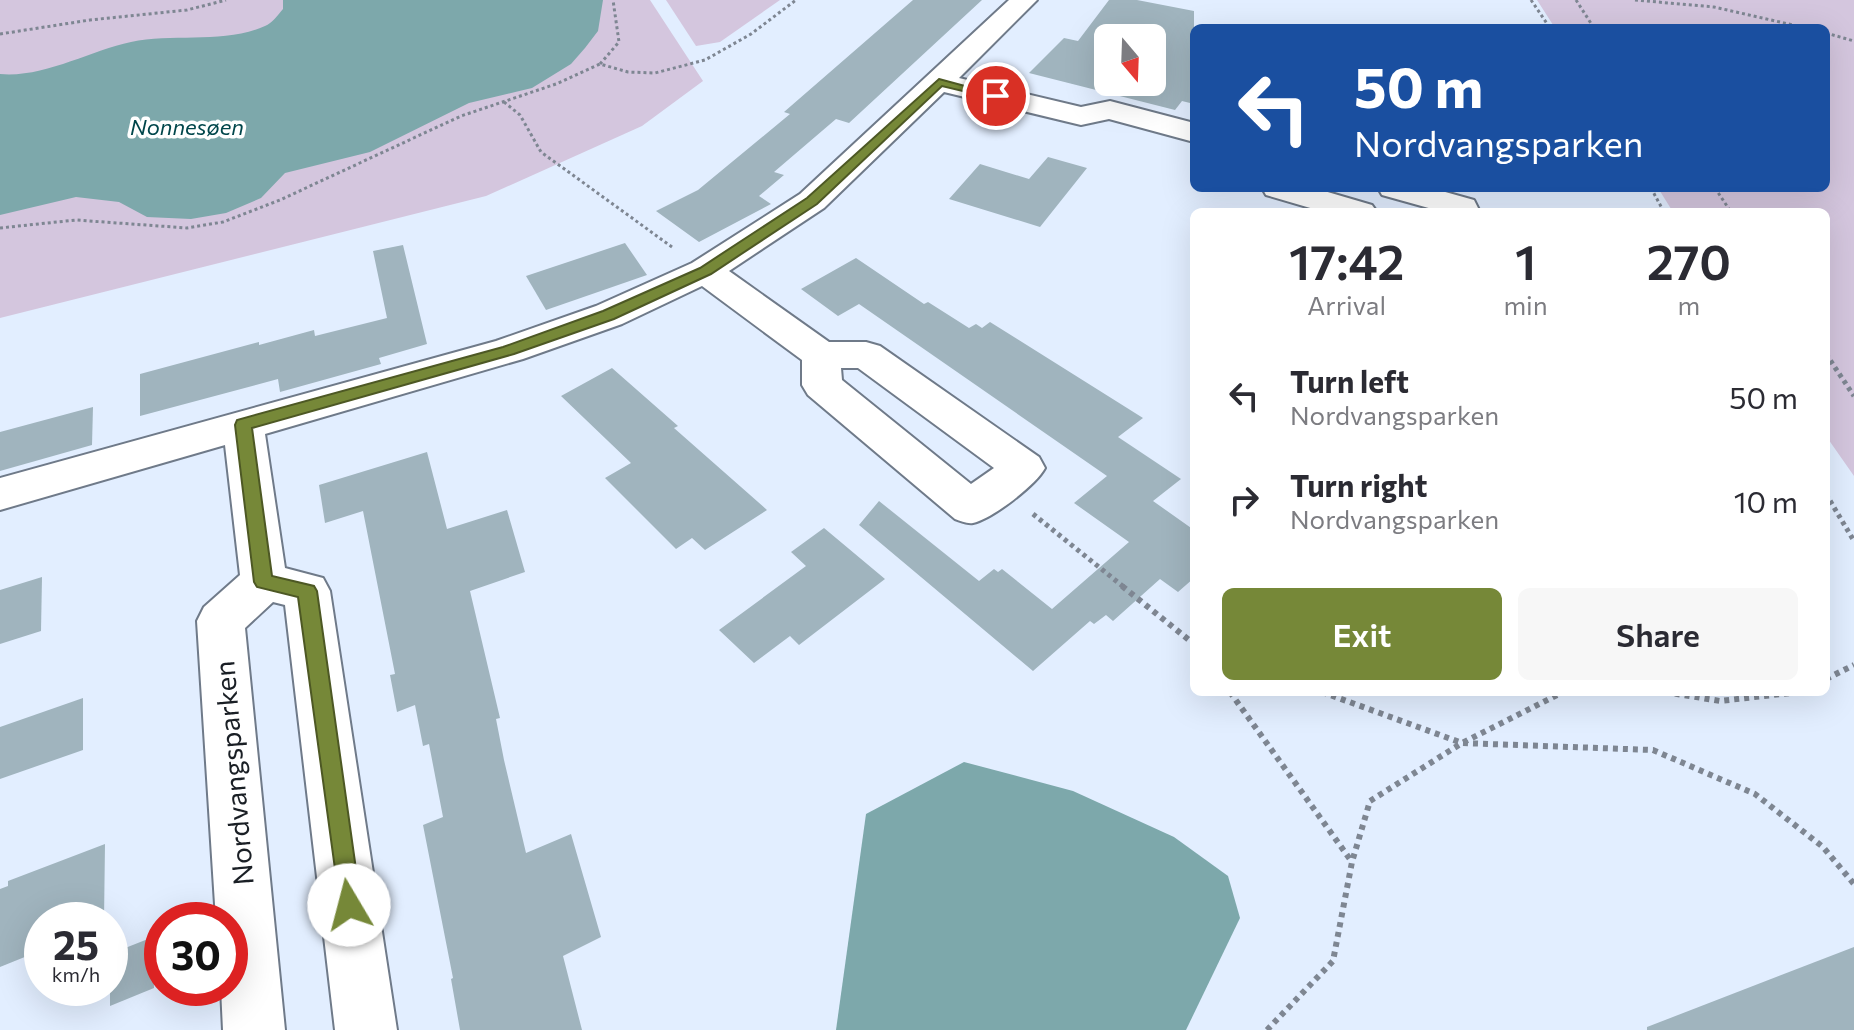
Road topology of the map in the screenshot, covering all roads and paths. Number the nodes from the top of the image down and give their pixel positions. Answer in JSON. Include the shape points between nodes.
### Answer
{"nodes":[{"id":1,"x":226,"y":0,"type":"edge"},
{"id":2,"x":613,"y":0,"type":"edge"},
{"id":3,"x":796,"y":0,"type":"edge"},
{"id":4,"x":1024,"y":0,"type":"edge"},
{"id":5,"x":1531,"y":0,"type":"edge"},
{"id":6,"x":1576,"y":0,"type":"edge"},
{"id":7,"x":1635,"y":0,"type":"edge"},
{"id":8,"x":1697,"y":0,"type":"edge"},
{"id":9,"x":1714,"y":7,"type":"junction"},
{"id":10,"x":1547,"y":24,"type":"edge"},
{"id":11,"x":1591,"y":24,"type":"edge"},
{"id":12,"x":1788,"y":24,"type":"edge"},
{"id":13,"x":0,"y":34,"type":"edge"},
{"id":14,"x":1830,"y":34,"type":"edge"},
{"id":15,"x":1854,"y":41,"type":"edge"},
{"id":16,"x":600,"y":64,"type":"junction"},
{"id":17,"x":939,"y":82,"type":"junction"},
{"id":18,"x":504,"y":102,"type":"junction"},
{"id":19,"x":1081,"y":116,"type":"junction"},
{"id":20,"x":1190,"y":132,"type":"edge"},
{"id":21,"x":1190,"y":163,"type":"edge"},
{"id":22,"x":1292,"y":192,"type":"edge"},
{"id":23,"x":1408,"y":192,"type":"edge"},
{"id":24,"x":1346,"y":208,"type":"edge"},
{"id":25,"x":1462,"y":208,"type":"edge"},
{"id":26,"x":0,"y":228,"type":"edge"},
{"id":27,"x":705,"y":271,"type":"junction"},
{"id":28,"x":821,"y":355,"type":"junction"},
{"id":29,"x":1830,"y":360,"type":"edge"},
{"id":30,"x":1854,"y":396,"type":"edge"},
{"id":31,"x":243,"y":425,"type":"junction"},
{"id":32,"x":998,"y":486,"type":"junction"},
{"id":33,"x":0,"y":494,"type":"edge"},
{"id":34,"x":1830,"y":501,"type":"edge"},
{"id":35,"x":1854,"y":541,"type":"edge"},
{"id":36,"x":264,"y":582,"type":"junction"},
{"id":37,"x":1190,"y":641,"type":"edge"},
{"id":38,"x":1854,"y":665,"type":"edge"},
{"id":39,"x":1830,"y":677,"type":"edge"},
{"id":40,"x":1233,"y":696,"type":"edge"},
{"id":41,"x":1333,"y":696,"type":"edge"},
{"id":42,"x":1555,"y":696,"type":"edge"},
{"id":43,"x":1689,"y":696,"type":"edge"},
{"id":44,"x":1764,"y":696,"type":"edge"},
{"id":45,"x":1462,"y":743,"type":"junction"},
{"id":46,"x":1352,"y":862,"type":"junction"},
{"id":47,"x":1854,"y":884,"type":"edge"},
{"id":48,"x":254,"y":1030,"type":"edge"},
{"id":49,"x":366,"y":1030,"type":"edge"},
{"id":50,"x":1267,"y":1030,"type":"edge"}],
"edges":[{"from":1,"to":13,"type":"path","via":[[187,10]]},
{"from":2,"to":16,"type":"path","via":[[622,34],[619,47]]},
{"from":3,"to":16,"type":"path","via":[[706,62],[643,75]]},
{"from":4,"to":17,"type":"street"},
{"from":5,"to":10,"type":"path"},
{"from":6,"to":11,"type":"path"},
{"from":7,"to":9,"type":"path"},
{"from":8,"to":9,"type":"path"},
{"from":9,"to":12,"type":"path"},
{"from":14,"to":15,"type":"path"},
{"from":16,"to":18,"type":"path"},
{"from":17,"to":19,"type":"street"},
{"from":17,"to":27,"type":"street","via":[[812,201]]},
{"from":18,"to":26,"type":"path","via":[[461,116],[223,222],[187,228],[59,220]]},
{"from":18,"to":27,"type":"path","via":[[520,115],[541,152]]},
{"from":19,"to":20,"type":"street","via":[[1110,110]]},
{"from":19,"to":21,"type":"street","via":[[1086,132]]},
{"from":22,"to":24,"type":"street"},
{"from":23,"to":25,"type":"street"},
{"from":27,"to":28,"type":"street"},
{"from":27,"to":31,"type":"street","via":[[609,315],[509,350]]},
{"from":28,"to":32,"type":"street","via":[[822,385],[970,507]]},
{"from":28,"to":32,"type":"street","via":[[866,355],[1024,468]]},
{"from":29,"to":30,"type":"path"},
{"from":31,"to":33,"type":"street"},
{"from":31,"to":36,"type":"street"},
{"from":32,"to":37,"type":"path"},
{"from":34,"to":35,"type":"path"},
{"from":36,"to":48,"type":"street","name":"Nordvangsparken","via":[[221,621]]},
{"from":36,"to":49,"type":"street","via":[[307,591]]},
{"from":38,"to":39,"type":"path"},
{"from":40,"to":46,"type":"path"},
{"from":41,"to":45,"type":"path"},
{"from":42,"to":45,"type":"path"},
{"from":43,"to":44,"type":"path","via":[[1720,701]]},
{"from":45,"to":46,"type":"path","via":[[1370,801]]},
{"from":45,"to":47,"type":"path","via":[[1653,750],[1755,794],[1823,847]]},
{"from":46,"to":50,"type":"path","via":[[1333,961]]}]}
